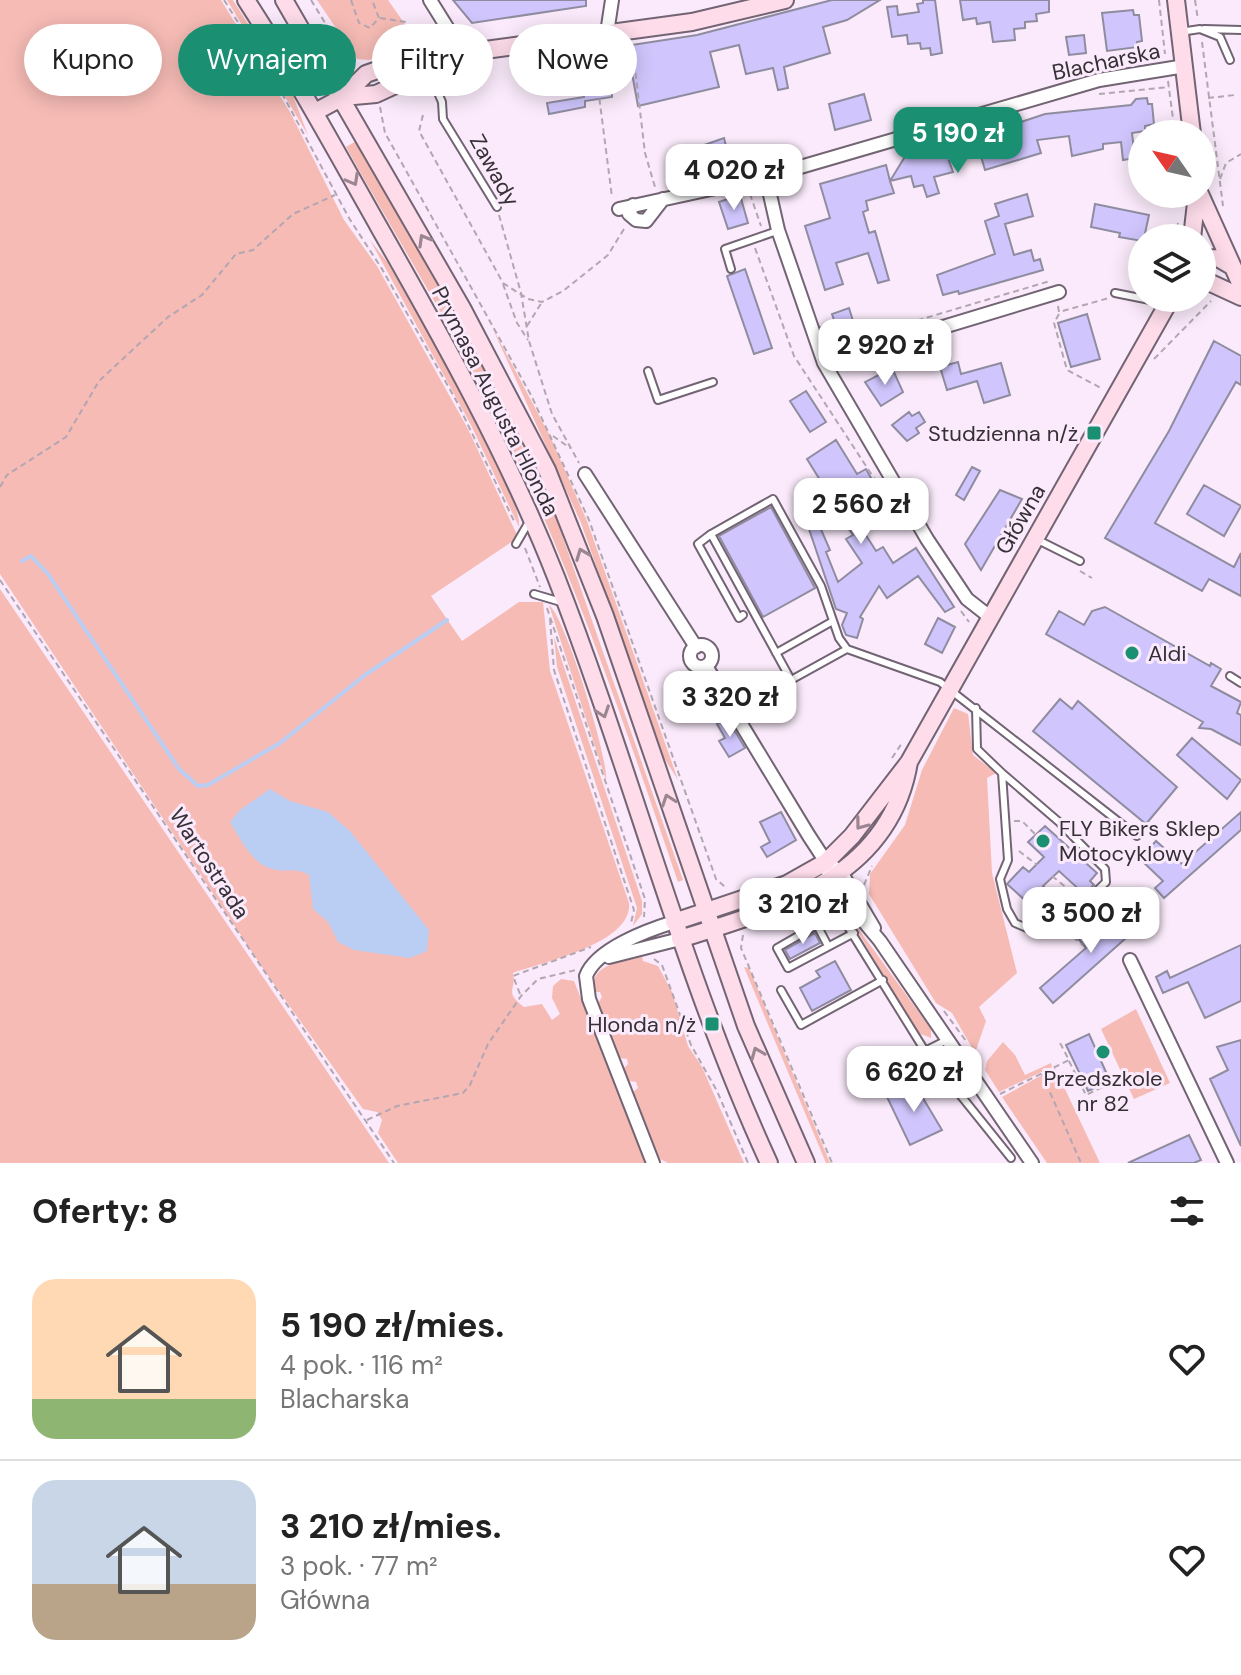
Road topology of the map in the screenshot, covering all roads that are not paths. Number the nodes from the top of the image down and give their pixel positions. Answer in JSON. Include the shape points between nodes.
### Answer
{"nodes":[{"id":1,"x":246,"y":0,"type":"edge"},
{"id":2,"x":284,"y":0,"type":"edge"},
{"id":3,"x":430,"y":0,"type":"edge"},
{"id":4,"x":612,"y":0,"type":"edge"},
{"id":5,"x":785,"y":0,"type":"edge"},
{"id":6,"x":1176,"y":0,"type":"edge"},
{"id":7,"x":729,"y":7,"type":"edge"},
{"id":8,"x":445,"y":24,"type":"edge"},
{"id":9,"x":608,"y":24,"type":"edge"},
{"id":10,"x":637,"y":27,"type":"edge"},
{"id":11,"x":1200,"y":29,"type":"junction"},
{"id":12,"x":1241,"y":30,"type":"edge"},
{"id":13,"x":1180,"y":32,"type":"junction"},
{"id":14,"x":1230,"y":60,"type":"dead end"},
{"id":15,"x":1185,"y":66,"type":"junction"},
{"id":16,"x":372,"y":71,"type":"edge"},
{"id":17,"x":372,"y":94,"type":"edge"},
{"id":18,"x":439,"y":96,"type":"edge"},
{"id":19,"x":343,"y":97,"type":"junction"},
{"id":20,"x":315,"y":112,"type":"junction"},
{"id":21,"x":1191,"y":120,"type":"edge"},
{"id":22,"x":766,"y":177,"type":"junction"},
{"id":23,"x":661,"y":199,"type":"junction"},
{"id":24,"x":633,"y":205,"type":"junction"},
{"id":25,"x":497,"y":207,"type":"road end"},
{"id":26,"x":1204,"y":208,"type":"edge"},
{"id":27,"x":619,"y":209,"type":"road end"},
{"id":28,"x":778,"y":230,"type":"junction"},
{"id":29,"x":1216,"y":258,"type":"edge"},
{"id":30,"x":1230,"y":265,"type":"junction"},
{"id":31,"x":731,"y":269,"type":"dead end"},
{"id":32,"x":1216,"y":285,"type":"edge"},
{"id":33,"x":1241,"y":285,"type":"edge"},
{"id":34,"x":1057,"y":293,"type":"road end"},
{"id":35,"x":1115,"y":293,"type":"road end"},
{"id":36,"x":1128,"y":295,"type":"edge"},
{"id":37,"x":1241,"y":297,"type":"edge"},
{"id":38,"x":1164,"y":312,"type":"edge"},
{"id":39,"x":824,"y":363,"type":"junction"},
{"id":40,"x":648,"y":371,"type":"dead end"},
{"id":41,"x":713,"y":382,"type":"dead end"},
{"id":42,"x":585,"y":474,"type":"road end"},
{"id":43,"x":532,"y":517,"type":"junction"},
{"id":44,"x":711,"y":534,"type":"junction"},
{"id":45,"x":1035,"y":538,"type":"junction"},
{"id":46,"x":516,"y":544,"type":"dead end"},
{"id":47,"x":1080,"y":561,"type":"dead end"},
{"id":48,"x":534,"y":594,"type":"dead end"},
{"id":49,"x":566,"y":604,"type":"junction"},
{"id":50,"x":983,"y":614,"type":"junction"},
{"id":51,"x":743,"y":615,"type":"dead end"},
{"id":52,"x":833,"y":621,"type":"junction"},
{"id":53,"x":847,"y":649,"type":"junction"},
{"id":54,"x":776,"y":653,"type":"junction"},
{"id":55,"x":1230,"y":676,"type":"dead end"},
{"id":56,"x":1241,"y":683,"type":"edge"},
{"id":57,"x":949,"y":689,"type":"junction"},
{"id":58,"x":976,"y":708,"type":"junction"},
{"id":59,"x":909,"y":762,"type":"junction"},
{"id":60,"x":1002,"y":773,"type":"junction"},
{"id":61,"x":1137,"y":836,"type":"dead end"},
{"id":62,"x":826,"y":862,"type":"junction"},
{"id":63,"x":835,"y":877,"type":"junction"},
{"id":64,"x":841,"y":908,"type":"junction"},
{"id":65,"x":706,"y":912,"type":"junction"},
{"id":66,"x":674,"y":922,"type":"junction"},
{"id":67,"x":712,"y":929,"type":"junction"},
{"id":68,"x":854,"y":933,"type":"junction"},
{"id":69,"x":680,"y":939,"type":"junction"},
{"id":70,"x":880,"y":941,"type":"junction"},
{"id":71,"x":827,"y":944,"type":"junction"},
{"id":72,"x":597,"y":952,"type":"junction"},
{"id":73,"x":1128,"y":955,"type":"dead end"},
{"id":74,"x":883,"y":980,"type":"junction"},
{"id":75,"x":781,"y":990,"type":"dead end"},
{"id":76,"x":947,"y":1040,"type":"junction"},
{"id":77,"x":925,"y":1051,"type":"junction"},
{"id":78,"x":867,"y":1080,"type":"dead end"},
{"id":79,"x":1011,"y":1158,"type":"dead end"},
{"id":80,"x":653,"y":1163,"type":"edge"},
{"id":81,"x":769,"y":1163,"type":"edge"},
{"id":82,"x":806,"y":1163,"type":"edge"},
{"id":83,"x":1032,"y":1163,"type":"edge"},
{"id":84,"x":1227,"y":1163,"type":"edge"}],
"edges":[{"from":1,"to":20,"type":"main road","name":"Prymasa Augusta Hlonda"},
{"from":2,"to":19,"type":"main road","name":"Prymasa Augusta Hlonda"},
{"from":3,"to":8,"type":"street"},
{"from":4,"to":9,"type":"street"},
{"from":5,"to":7,"type":"main road"},
{"from":6,"to":13,"type":"main road"},
{"from":7,"to":10,"type":"main road"},
{"from":11,"to":12,"type":"lane"},
{"from":11,"to":13,"type":"lane"},
{"from":11,"to":14,"type":"lane","via":[[1220,37]]},
{"from":13,"to":15,"type":"main road"},
{"from":15,"to":21,"type":"main road"},
{"from":15,"to":22,"type":"street","name":"Blacharska","via":[[1099,80]]},
{"from":16,"to":19,"type":"main road"},
{"from":17,"to":19,"type":"main road"},
{"from":18,"to":25,"type":"lane","name":"Zawady","via":[[443,119]]},
{"from":19,"to":20,"type":"main road"},
{"from":65,"to":19,"type":"main road","name":"Prymasa Augusta Hlonda","one_way":true,"via":[[609,627],[547,470]]},
{"from":20,"to":43,"type":"main road","name":"Prymasa Augusta Hlonda","one_way":true,"via":[[470,389]]},
{"from":22,"to":23,"type":"street","name":"Blacharska"},
{"from":22,"to":28,"type":"street"},
{"from":23,"to":24,"type":"street","name":"Blacharska"},
{"from":23,"to":24,"type":"street","via":[[646,221],[629,214]]},
{"from":24,"to":27,"type":"street","name":"Blacharska"},
{"from":26,"to":30,"type":"main road"},
{"from":28,"to":31,"type":"lane","via":[[725,249]]},
{"from":28,"to":39,"type":"street"},
{"from":29,"to":30,"type":"main road"},
{"from":30,"to":33,"type":"main road"},
{"from":32,"to":37,"type":"main road"},
{"from":34,"to":39,"type":"street"},
{"from":35,"to":36,"type":"lane"},
{"from":38,"to":45,"type":"main road","name":"Główna"},
{"from":39,"to":50,"type":"street","via":[[927,539]]},
{"from":40,"to":41,"type":"lane","via":[[658,400]]},
{"from":42,"to":62,"type":"street","via":[[696,647],[690,653],[692,662],[706,666]]},
{"from":43,"to":46,"type":"lane"},
{"from":43,"to":49,"type":"main road","name":"Prymasa Augusta Hlonda"},
{"from":44,"to":51,"type":"lane","via":[[698,544],[739,618]]},
{"from":44,"to":52,"type":"lane","via":[[773,499],[821,586]]},
{"from":44,"to":54,"type":"lane"},
{"from":45,"to":47,"type":"lane"},
{"from":45,"to":50,"type":"main road","name":"Główna"},
{"from":48,"to":49,"type":"lane"},
{"from":49,"to":66,"type":"main road","name":"Prymasa Augusta Hlonda","one_way":true},
{"from":50,"to":57,"type":"main road","name":"Główna"},
{"from":52,"to":53,"type":"lane"},
{"from":52,"to":54,"type":"lane"},
{"from":53,"to":54,"type":"lane","via":[[791,680]]},
{"from":53,"to":57,"type":"lane"},
{"from":55,"to":56,"type":"lane"},
{"from":57,"to":58,"type":"lane"},
{"from":57,"to":59,"type":"main road","name":"Główna"},
{"from":58,"to":60,"type":"lane","via":[[977,749]]},
{"from":58,"to":61,"type":"lane"},
{"from":59,"to":62,"type":"main road","name":"Główna","one_way":true},
{"from":59,"to":63,"type":"main road","name":"Główna","via":[[904,786],[881,827]]},
{"from":60,"to":60,"type":"lane","via":[[1007,852],[1000,879],[1007,909],[1015,923],[1039,931],[1059,928],[1106,882],[1105,869]]},
{"from":62,"to":63,"type":"street"},
{"from":62,"to":65,"type":"main road","name":"Główna","via":[[787,884]]},
{"from":63,"to":64,"type":"street"},
{"from":63,"to":67,"type":"main road","name":"Główna","via":[[802,897]]},
{"from":63,"to":70,"type":"street"},
{"from":64,"to":68,"type":"lane"},
{"from":64,"to":70,"type":"street"},
{"from":65,"to":66,"type":"main road","name":"Główna"},
{"from":65,"to":67,"type":"main road","name":"Prymasa Augusta Hlonda"},
{"from":66,"to":69,"type":"main road","name":"Prymasa Augusta Hlonda"},
{"from":66,"to":72,"type":"street"},
{"from":67,"to":69,"type":"main road","name":"Główna"},
{"from":82,"to":67,"type":"main road","name":"Prymasa Augusta Hlonda","one_way":true,"via":[[746,1026]]},
{"from":68,"to":71,"type":"lane"},
{"from":68,"to":74,"type":"lane"},
{"from":69,"to":72,"type":"street","via":[[648,949]]},
{"from":69,"to":81,"type":"main road","name":"Prymasa Augusta Hlonda"},
{"from":70,"to":76,"type":"street"},
{"from":71,"to":71,"type":"lane","via":[[817,925],[777,948],[788,968]]},
{"from":72,"to":80,"type":"street","via":[[585,985]]},
{"from":73,"to":84,"type":"street"},
{"from":74,"to":75,"type":"lane","via":[[801,1025]]},
{"from":74,"to":77,"type":"lane"},
{"from":76,"to":77,"type":"lane"},
{"from":76,"to":83,"type":"street"},
{"from":77,"to":78,"type":"lane"},
{"from":77,"to":79,"type":"lane"}]}
